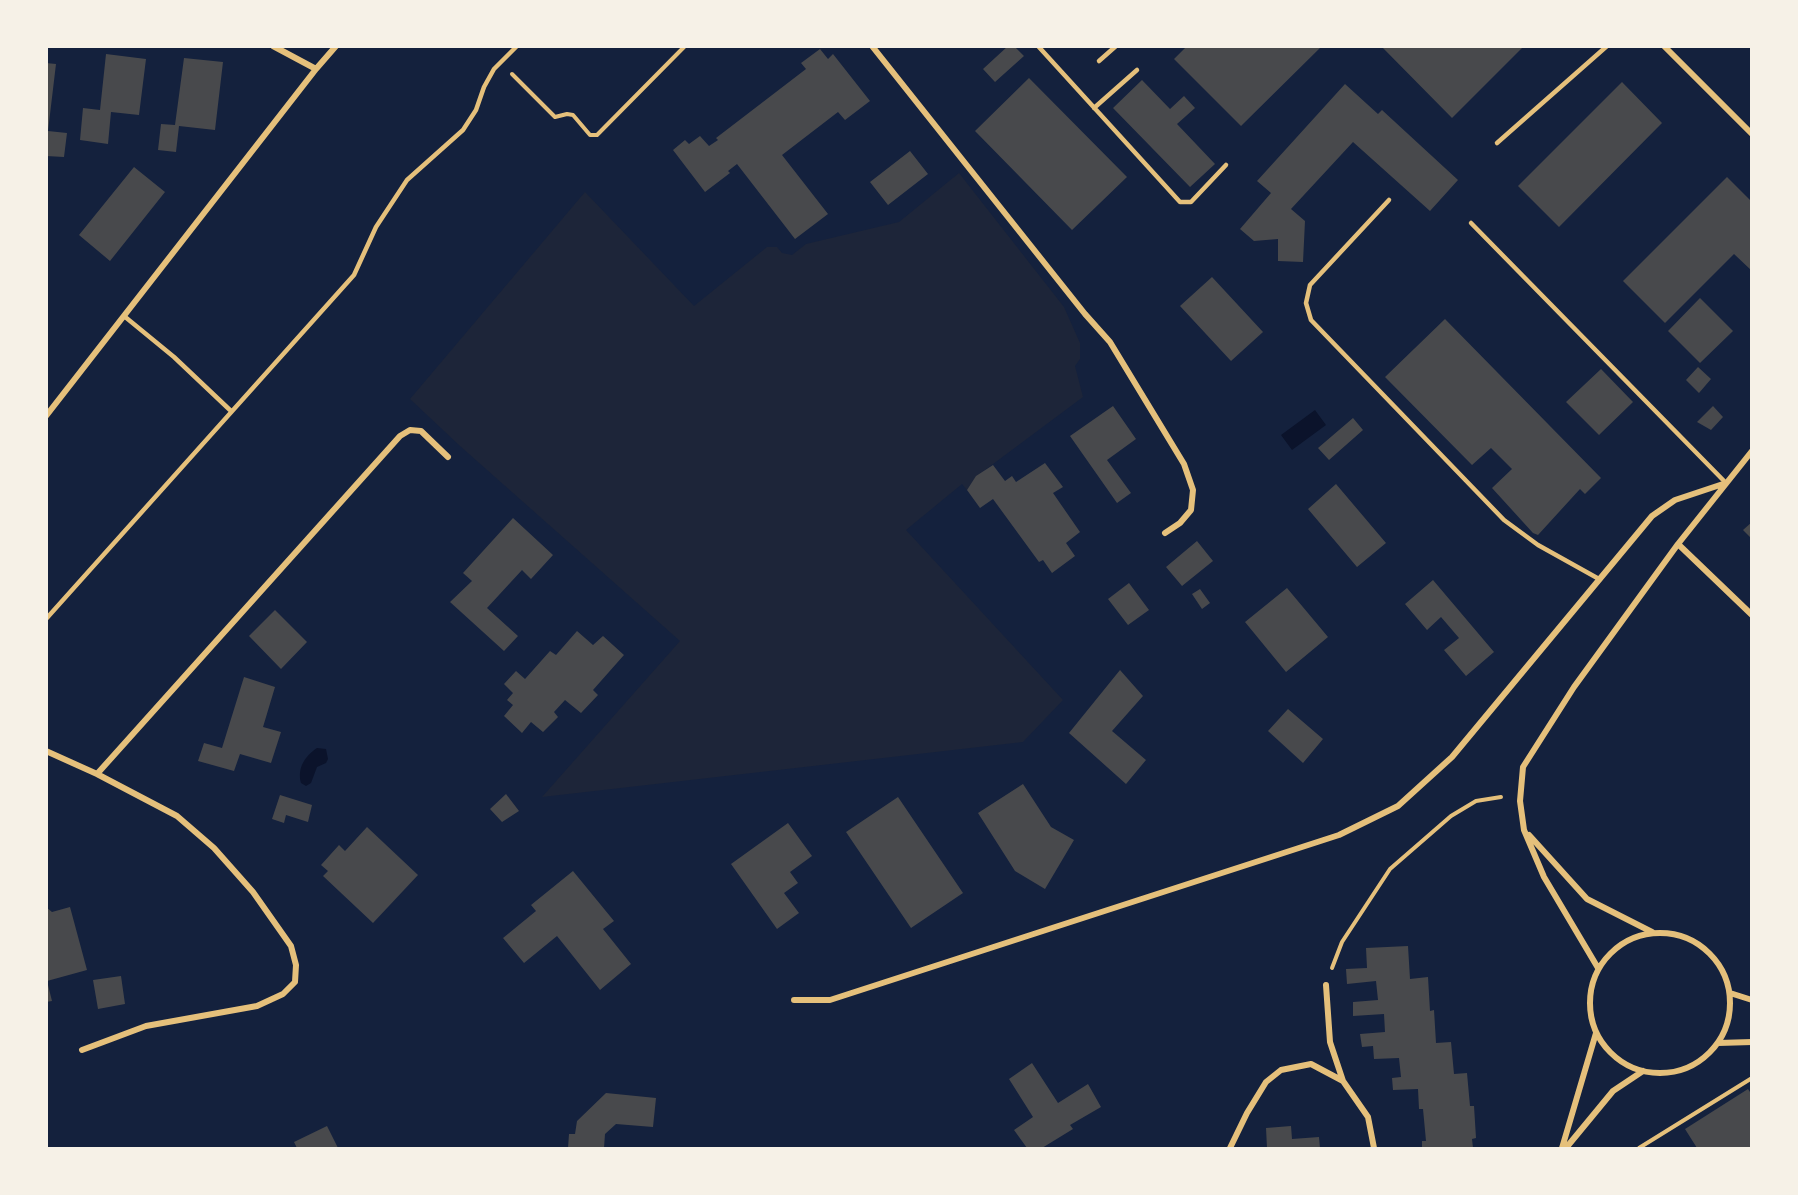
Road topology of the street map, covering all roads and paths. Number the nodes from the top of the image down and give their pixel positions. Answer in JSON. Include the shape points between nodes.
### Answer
{"nodes":[{"id":1,"x":273,"y":46,"type":"edge"},
{"id":2,"x":336,"y":46,"type":"edge"},
{"id":3,"x":517,"y":46,"type":"edge"},
{"id":4,"x":685,"y":46,"type":"edge"},
{"id":5,"x":872,"y":46,"type":"edge"},
{"id":6,"x":1038,"y":46,"type":"edge"},
{"id":7,"x":1116,"y":46,"type":"edge"},
{"id":8,"x":1607,"y":46,"type":"edge"},
{"id":9,"x":1664,"y":46,"type":"edge"},
{"id":10,"x":1099,"y":61,"type":"dead end"},
{"id":11,"x":501,"y":63,"type":"junction"},
{"id":12,"x":316,"y":69,"type":"junction"},
{"id":13,"x":1137,"y":70,"type":"dead end"},
{"id":14,"x":1094,"y":108,"type":"junction"},
{"id":15,"x":1752,"y":134,"type":"edge"},
{"id":16,"x":1497,"y":143,"type":"dead end"},
{"id":17,"x":1226,"y":165,"type":"dead end"},
{"id":18,"x":1389,"y":200,"type":"dead end"},
{"id":19,"x":1471,"y":223,"type":"dead end"},
{"id":20,"x":124,"y":316,"type":"junction"},
{"id":21,"x":231,"y":411,"type":"junction"},
{"id":22,"x":46,"y":416,"type":"edge"},
{"id":23,"x":1752,"y":451,"type":"edge"},
{"id":24,"x":448,"y":457,"type":"dead end"},
{"id":25,"x":1726,"y":483,"type":"junction"},
{"id":26,"x":1164,"y":533,"type":"dead end"},
{"id":27,"x":1678,"y":544,"type":"junction"},
{"id":28,"x":1599,"y":579,"type":"junction"},
{"id":29,"x":1752,"y":615,"type":"edge"},
{"id":30,"x":46,"y":619,"type":"edge"},
{"id":31,"x":46,"y":752,"type":"edge"},
{"id":32,"x":97,"y":774,"type":"junction"},
{"id":33,"x":1520,"y":801,"type":"junction"},
{"id":34,"x":1524,"y":830,"type":"junction"},
{"id":35,"x":1652,"y":932,"type":"junction"},
{"id":36,"x":1598,"y":968,"type":"junction"},
{"id":37,"x":1326,"y":985,"type":"joint"},
{"id":38,"x":1730,"y":993,"type":"junction"},
{"id":39,"x":794,"y":1000,"type":"dead end"},
{"id":40,"x":1752,"y":1000,"type":"edge"},
{"id":41,"x":1596,"y":1033,"type":"junction"},
{"id":42,"x":1752,"y":1042,"type":"edge"},
{"id":43,"x":1718,"y":1043,"type":"junction"},
{"id":44,"x":82,"y":1050,"type":"dead end"},
{"id":45,"x":1643,"y":1071,"type":"junction"},
{"id":46,"x":1752,"y":1078,"type":"edge"},
{"id":47,"x":1343,"y":1081,"type":"junction"},
{"id":48,"x":1230,"y":1149,"type":"edge"},
{"id":49,"x":1374,"y":1149,"type":"edge"},
{"id":50,"x":1564,"y":1149,"type":"edge"},
{"id":51,"x":1639,"y":1149,"type":"edge"}],
"edges":[{"from":1,"to":12,"type":"street"},
{"from":2,"to":12,"type":"street"},
{"from":3,"to":11,"type":"lane"},
{"from":4,"to":11,"type":"path","via":[[597,135],[590,135],[573,115],[555,117]]},
{"from":5,"to":26,"type":"street","via":[[1110,342],[1184,464],[1193,490],[1191,510]]},
{"from":6,"to":14,"type":"lane"},
{"from":7,"to":10,"type":"lane"},
{"from":8,"to":16,"type":"lane"},
{"from":9,"to":15,"type":"street"},
{"from":11,"to":21,"type":"lane","via":[[494,69],[463,130],[407,180],[392,201],[354,275]]},
{"from":12,"to":20,"type":"street"},
{"from":13,"to":14,"type":"lane"},
{"from":14,"to":17,"type":"lane","via":[[1180,202],[1191,202]]},
{"from":18,"to":28,"type":"lane","via":[[1310,285],[1306,303],[1311,320],[1504,520],[1538,545]]},
{"from":19,"to":25,"type":"lane"},
{"from":20,"to":21,"type":"lane"},
{"from":20,"to":22,"type":"street"},
{"from":21,"to":30,"type":"lane"},
{"from":23,"to":25,"type":"street"},
{"from":24,"to":32,"type":"street","via":[[421,431],[410,430],[400,436]]},
{"from":25,"to":27,"type":"street"},
{"from":25,"to":28,"type":"street","via":[[1675,500],[1652,516]]},
{"from":27,"to":29,"type":"street"},
{"from":27,"to":33,"type":"street","via":[[1574,687],[1523,767]]},
{"from":28,"to":39,"type":"street","via":[[1452,757],[1398,806],[1339,835],[830,1000]]},
{"from":31,"to":32,"type":"street"},
{"from":32,"to":44,"type":"street","via":[[177,816],[214,848],[253,892],[291,946],[296,974],[295,982],[283,994],[257,1006],[146,1026]]},
{"from":33,"to":34,"type":"street"},
{"from":33,"to":37,"type":"path","via":[[1501,796],[1476,801],[1451,816],[1390,869],[1342,942]]},
{"from":34,"to":35,"type":"street","via":[[1587,899]]},
{"from":34,"to":36,"type":"street","via":[[1544,877]]},
{"from":35,"to":36,"type":"street","via":[[1620,944]]},
{"from":35,"to":38,"type":"street","via":[[1679,934],[1704,947],[1721,967]]},
{"from":36,"to":41,"type":"street","via":[[1589,1001]]},
{"from":37,"to":47,"type":"street","via":[[1330,1042]]},
{"from":38,"to":40,"type":"street"},
{"from":38,"to":43,"type":"street","via":[[1729,1019]]},
{"from":41,"to":45,"type":"street","via":[[1615,1058]]},
{"from":41,"to":50,"type":"street"},
{"from":42,"to":43,"type":"street"},
{"from":43,"to":45,"type":"street","via":[[1698,1062],[1671,1073]]},
{"from":45,"to":50,"type":"street","via":[[1613,1091]]},
{"from":46,"to":51,"type":"path"},
{"from":47,"to":48,"type":"street","via":[[1311,1064],[1281,1070],[1266,1082]]},
{"from":47,"to":49,"type":"street","via":[[1368,1117]]}]}
